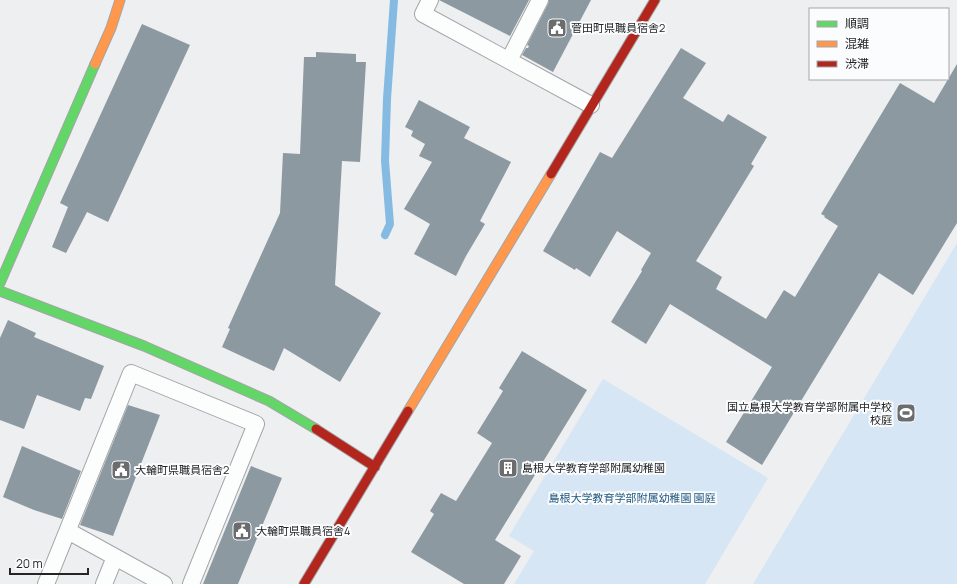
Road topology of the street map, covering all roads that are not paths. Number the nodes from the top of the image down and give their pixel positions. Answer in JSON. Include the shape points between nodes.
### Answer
{"nodes":[{"id":1,"x":120,"y":0,"type":"edge"},
{"id":2,"x":430,"y":0,"type":"edge"},
{"id":3,"x":540,"y":0,"type":"edge"},
{"id":4,"x":654,"y":0,"type":"edge"},
{"id":5,"x":509,"y":60,"type":"junction"},
{"id":6,"x":591,"y":105,"type":"junction"},
{"id":7,"x":0,"y":283,"type":"edge"},
{"id":8,"x":0,"y":291,"type":"edge"},
{"id":9,"x":375,"y":467,"type":"junction"},
{"id":10,"x":68,"y":531,"type":"junction"},
{"id":11,"x":115,"y":557,"type":"junction"},
{"id":12,"x":46,"y":584,"type":"edge"},
{"id":13,"x":104,"y":584,"type":"edge"},
{"id":14,"x":164,"y":584,"type":"edge"},
{"id":15,"x":191,"y":584,"type":"edge"},
{"id":16,"x":304,"y":584,"type":"edge"}],
"edges":[{"from":1,"to":7,"type":"street","via":[[111,28]]},
{"from":2,"to":5,"type":"lane","via":[[423,14]]},
{"from":3,"to":5,"type":"lane"},
{"from":4,"to":6,"type":"street"},
{"from":5,"to":6,"type":"lane"},
{"from":6,"to":9,"type":"street"},
{"from":8,"to":9,"type":"street","via":[[144,346],[268,401]]},
{"from":9,"to":16,"type":"street"},
{"from":10,"to":11,"type":"lane"},
{"from":10,"to":12,"type":"lane"},
{"from":10,"to":15,"type":"lane","via":[[131,374],[256,424]]},
{"from":11,"to":13,"type":"lane"},
{"from":11,"to":14,"type":"lane"}]}
